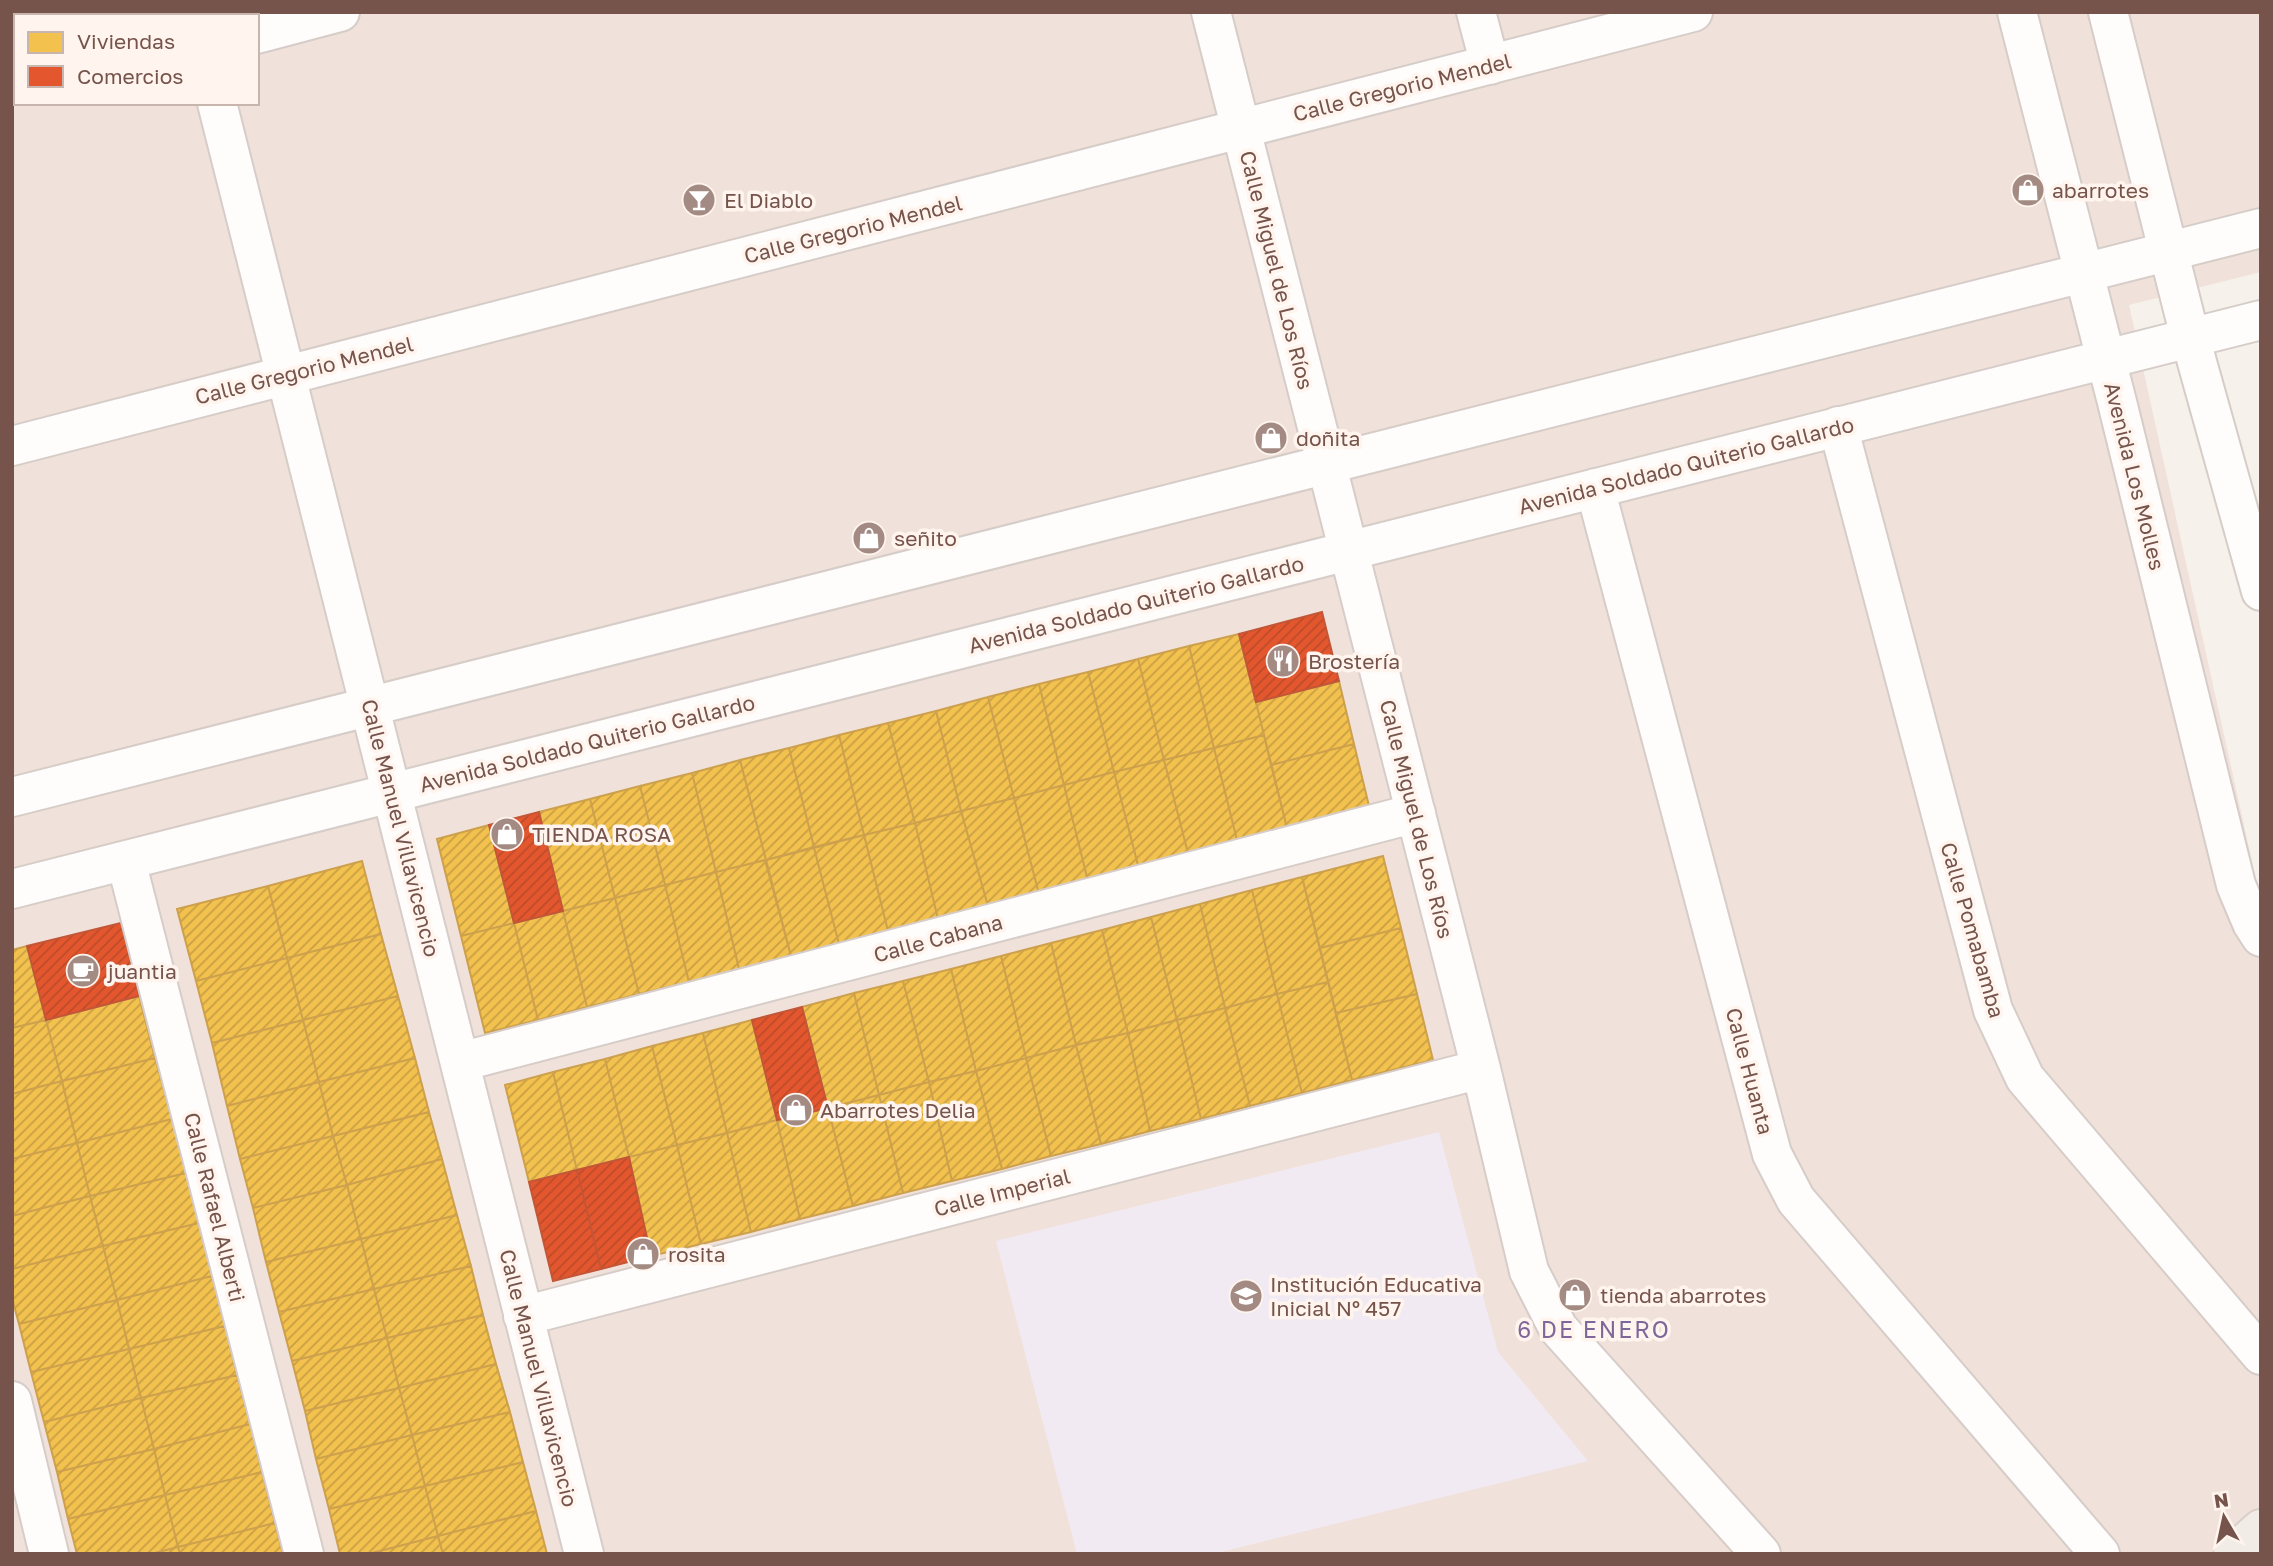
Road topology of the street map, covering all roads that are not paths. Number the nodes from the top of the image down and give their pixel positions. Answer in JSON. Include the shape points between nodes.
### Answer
{"nodes":[{"id":1,"x":340,"y":12,"type":"edge"},
{"id":2,"x":1211,"y":12,"type":"edge"},
{"id":3,"x":1476,"y":12,"type":"edge"},
{"id":4,"x":1693,"y":12,"type":"edge"},
{"id":5,"x":2017,"y":12,"type":"edge"},
{"id":6,"x":2108,"y":12,"type":"edge"},
{"id":7,"x":259,"y":33,"type":"edge"},
{"id":8,"x":1490,"y":65,"type":"junction"},
{"id":9,"x":218,"y":105,"type":"edge"},
{"id":10,"x":1240,"y":129,"type":"junction"},
{"id":11,"x":2261,"y":228,"type":"edge"},
{"id":12,"x":2168,"y":251,"type":"junction"},
{"id":13,"x":2083,"y":273,"type":"junction"},
{"id":14,"x":2261,"y":320,"type":"edge"},
{"id":15,"x":2190,"y":337,"type":"junction"},
{"id":16,"x":2105,"y":359,"type":"junction"},
{"id":17,"x":287,"y":375,"type":"junction"},
{"id":18,"x":1838,"y":426,"type":"junction"},
{"id":19,"x":15,"y":434,"type":"edge"},
{"id":20,"x":1327,"y":465,"type":"junction"},
{"id":21,"x":1595,"y":488,"type":"junction"},
{"id":22,"x":1349,"y":551,"type":"junction"},
{"id":23,"x":2261,"y":591,"type":"edge"},
{"id":24,"x":370,"y":706,"type":"junction"},
{"id":25,"x":391,"y":792,"type":"junction"},
{"id":26,"x":12,"y":797,"type":"edge"},
{"id":27,"x":1416,"y":813,"type":"junction"},
{"id":28,"x":126,"y":860,"type":"junction"},
{"id":29,"x":12,"y":889,"type":"edge"},
{"id":30,"x":2261,"y":937,"type":"edge"},
{"id":31,"x":460,"y":1062,"type":"junction"},
{"id":32,"x":1481,"y":1069,"type":"junction"},
{"id":33,"x":523,"y":1316,"type":"junction"},
{"id":34,"x":2261,"y":1355,"type":"edge"},
{"id":35,"x":12,"y":1401,"type":"edge"},
{"id":36,"x":2261,"y":1529,"type":"edge"},
{"id":37,"x":49,"y":1554,"type":"edge"},
{"id":38,"x":304,"y":1554,"type":"edge"},
{"id":39,"x":584,"y":1554,"type":"edge"},
{"id":40,"x":1760,"y":1554,"type":"edge"},
{"id":41,"x":2100,"y":1554,"type":"edge"},
{"id":42,"x":2233,"y":1554,"type":"edge"}],
"edges":[{"from":1,"to":7,"type":"street"},
{"from":2,"to":10,"type":"street","name":"Calle Miguel de Los Ríos"},
{"from":3,"to":8,"type":"street"},
{"from":4,"to":8,"type":"street","name":"Calle Gregorio Mendel"},
{"from":5,"to":13,"type":"street","name":"Avenida Los Molles"},
{"from":6,"to":12,"type":"street"},
{"from":8,"to":10,"type":"street","name":"Calle Gregorio Mendel"},
{"from":9,"to":17,"type":"street","name":"Calle Manuel Villavicencio"},
{"from":10,"to":17,"type":"street","name":"Calle Gregorio Mendel"},
{"from":10,"to":20,"type":"street","name":"Calle Miguel de Los Ríos"},
{"from":11,"to":12,"type":"street"},
{"from":12,"to":13,"type":"street"},
{"from":12,"to":15,"type":"street"},
{"from":13,"to":16,"type":"street","name":"Avenida Los Molles"},
{"from":13,"to":20,"type":"street"},
{"from":14,"to":15,"type":"street","name":"Avenida Soldado Quiterio Gallardo"},
{"from":15,"to":16,"type":"street","name":"Avenida Soldado Quiterio Gallardo"},
{"from":15,"to":23,"type":"street"},
{"from":16,"to":18,"type":"street","name":"Avenida Soldado Quiterio Gallardo"},
{"from":16,"to":30,"type":"street","name":"Avenida Los Molles","via":[[2236,885]]},
{"from":17,"to":19,"type":"street","name":"Calle Gregorio Mendel"},
{"from":17,"to":24,"type":"street","name":"Calle Manuel Villavicencio"},
{"from":18,"to":21,"type":"street","name":"Avenida Soldado Quiterio Gallardo"},
{"from":18,"to":34,"type":"street","name":"Calle Pomabamba","via":[[1993,1010],[2025,1078]]},
{"from":20,"to":22,"type":"street","name":"Calle Miguel de Los Ríos"},
{"from":20,"to":24,"type":"street"},
{"from":21,"to":22,"type":"street","name":"Avenida Soldado Quiterio Gallardo"},
{"from":21,"to":41,"type":"street","name":"Calle Huanta","via":[[1772,1154],[1796,1200]]},
{"from":22,"to":25,"type":"street","name":"Avenida Soldado Quiterio Gallardo"},
{"from":22,"to":27,"type":"street","name":"Calle Miguel de Los Ríos"},
{"from":24,"to":25,"type":"street","name":"Calle Manuel Villavicencio"},
{"from":24,"to":26,"type":"street"},
{"from":25,"to":28,"type":"street","name":"Avenida Soldado Quiterio Gallardo"},
{"from":25,"to":31,"type":"street","name":"Calle Manuel Villavicencio"},
{"from":27,"to":31,"type":"street","name":"Calle Cabana"},
{"from":27,"to":32,"type":"street","name":"Calle Miguel de Los Ríos"},
{"from":28,"to":29,"type":"street","name":"Avenida Soldado Quiterio Gallardo"},
{"from":28,"to":38,"type":"street","name":"Calle Rafael Alberti"},
{"from":31,"to":33,"type":"street","name":"Calle Manuel Villavicencio"},
{"from":32,"to":33,"type":"street","name":"Calle Imperial"},
{"from":32,"to":40,"type":"street","name":"Calle Miguel de Los Ríos","via":[[1529,1271],[1558,1328]]},
{"from":33,"to":39,"type":"street","name":"Calle Manuel Villavicencio"},
{"from":35,"to":37,"type":"street"},
{"from":36,"to":42,"type":"main road"}]}
